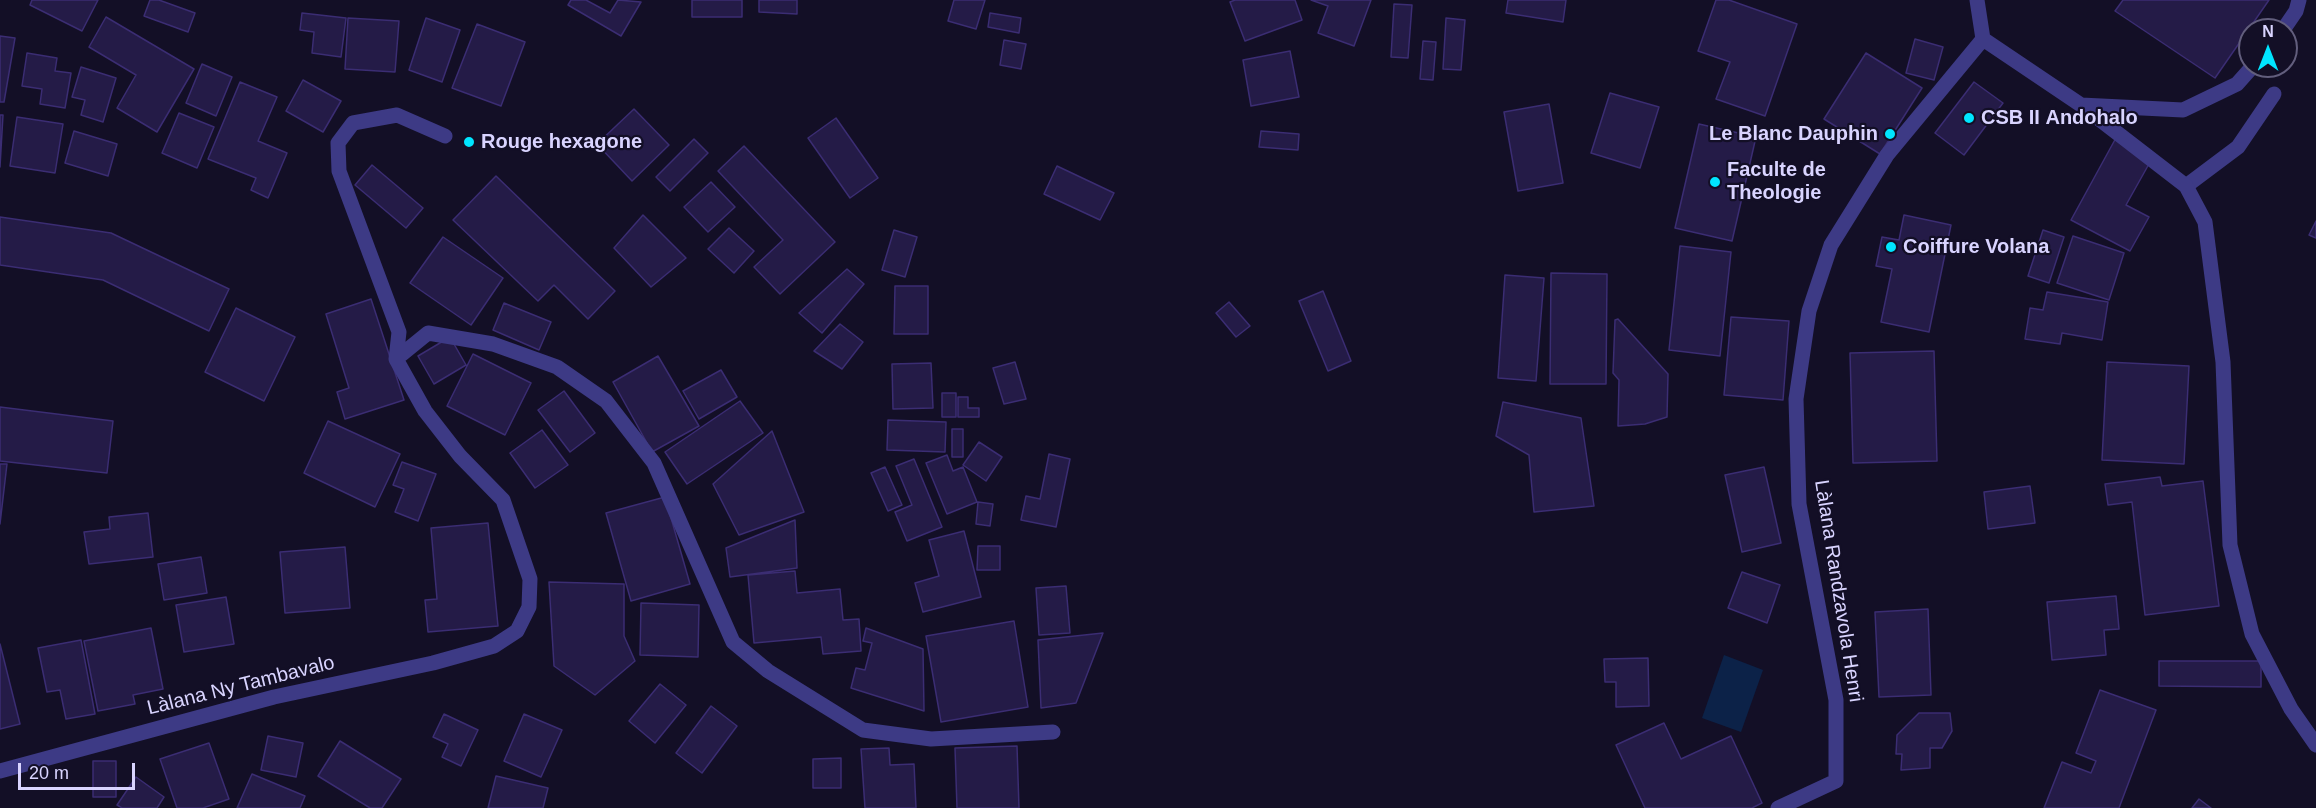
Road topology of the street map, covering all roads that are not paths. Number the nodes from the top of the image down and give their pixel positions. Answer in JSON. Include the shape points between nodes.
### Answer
{"nodes":[{"id":1,"x":1977,"y":0,"type":"edge"},
{"id":2,"x":2300,"y":0,"type":"edge"},
{"id":3,"x":2291,"y":18,"type":"edge"},
{"id":4,"x":1983,"y":39,"type":"junction"},
{"id":5,"x":2242,"y":78,"type":"edge"},
{"id":6,"x":2274,"y":94,"type":"dead end"},
{"id":7,"x":2081,"y":105,"type":"junction"},
{"id":8,"x":445,"y":136,"type":"dead end"},
{"id":9,"x":2186,"y":186,"type":"junction"},
{"id":10,"x":396,"y":359,"type":"junction"},
{"id":11,"x":1053,"y":732,"type":"dead end"},
{"id":12,"x":2316,"y":745,"type":"edge"},
{"id":13,"x":0,"y":771,"type":"edge"},
{"id":14,"x":1778,"y":808,"type":"edge"}],
"edges":[{"from":1,"to":4,"type":"street"},
{"from":2,"to":3,"type":"street"},
{"from":4,"to":7,"type":"street"},
{"from":4,"to":14,"type":"street","name":"Làlana Randzavola Henri","via":[[1887,155],[1831,245],[1809,311],[1796,399],[1799,504],[1836,700],[1836,781]]},
{"from":5,"to":7,"type":"street","via":[[2183,110]]},
{"from":6,"to":9,"type":"street","via":[[2238,147]]},
{"from":7,"to":9,"type":"street"},
{"from":8,"to":10,"type":"street","via":[[397,115],[353,123],[338,143],[339,171],[399,332]]},
{"from":9,"to":12,"type":"street","via":[[2205,222],[2223,362],[2230,545],[2252,634],[2291,709]]},
{"from":10,"to":11,"type":"street","via":[[428,333],[493,344],[557,367],[606,401],[654,463],[733,642],[768,671],[863,730],[931,739]]},
{"from":10,"to":13,"type":"street","name":"Làlana Ny Tambavalo","via":[[432,420],[503,500],[530,579],[529,607],[517,631],[494,646],[433,663],[274,697]]}]}
